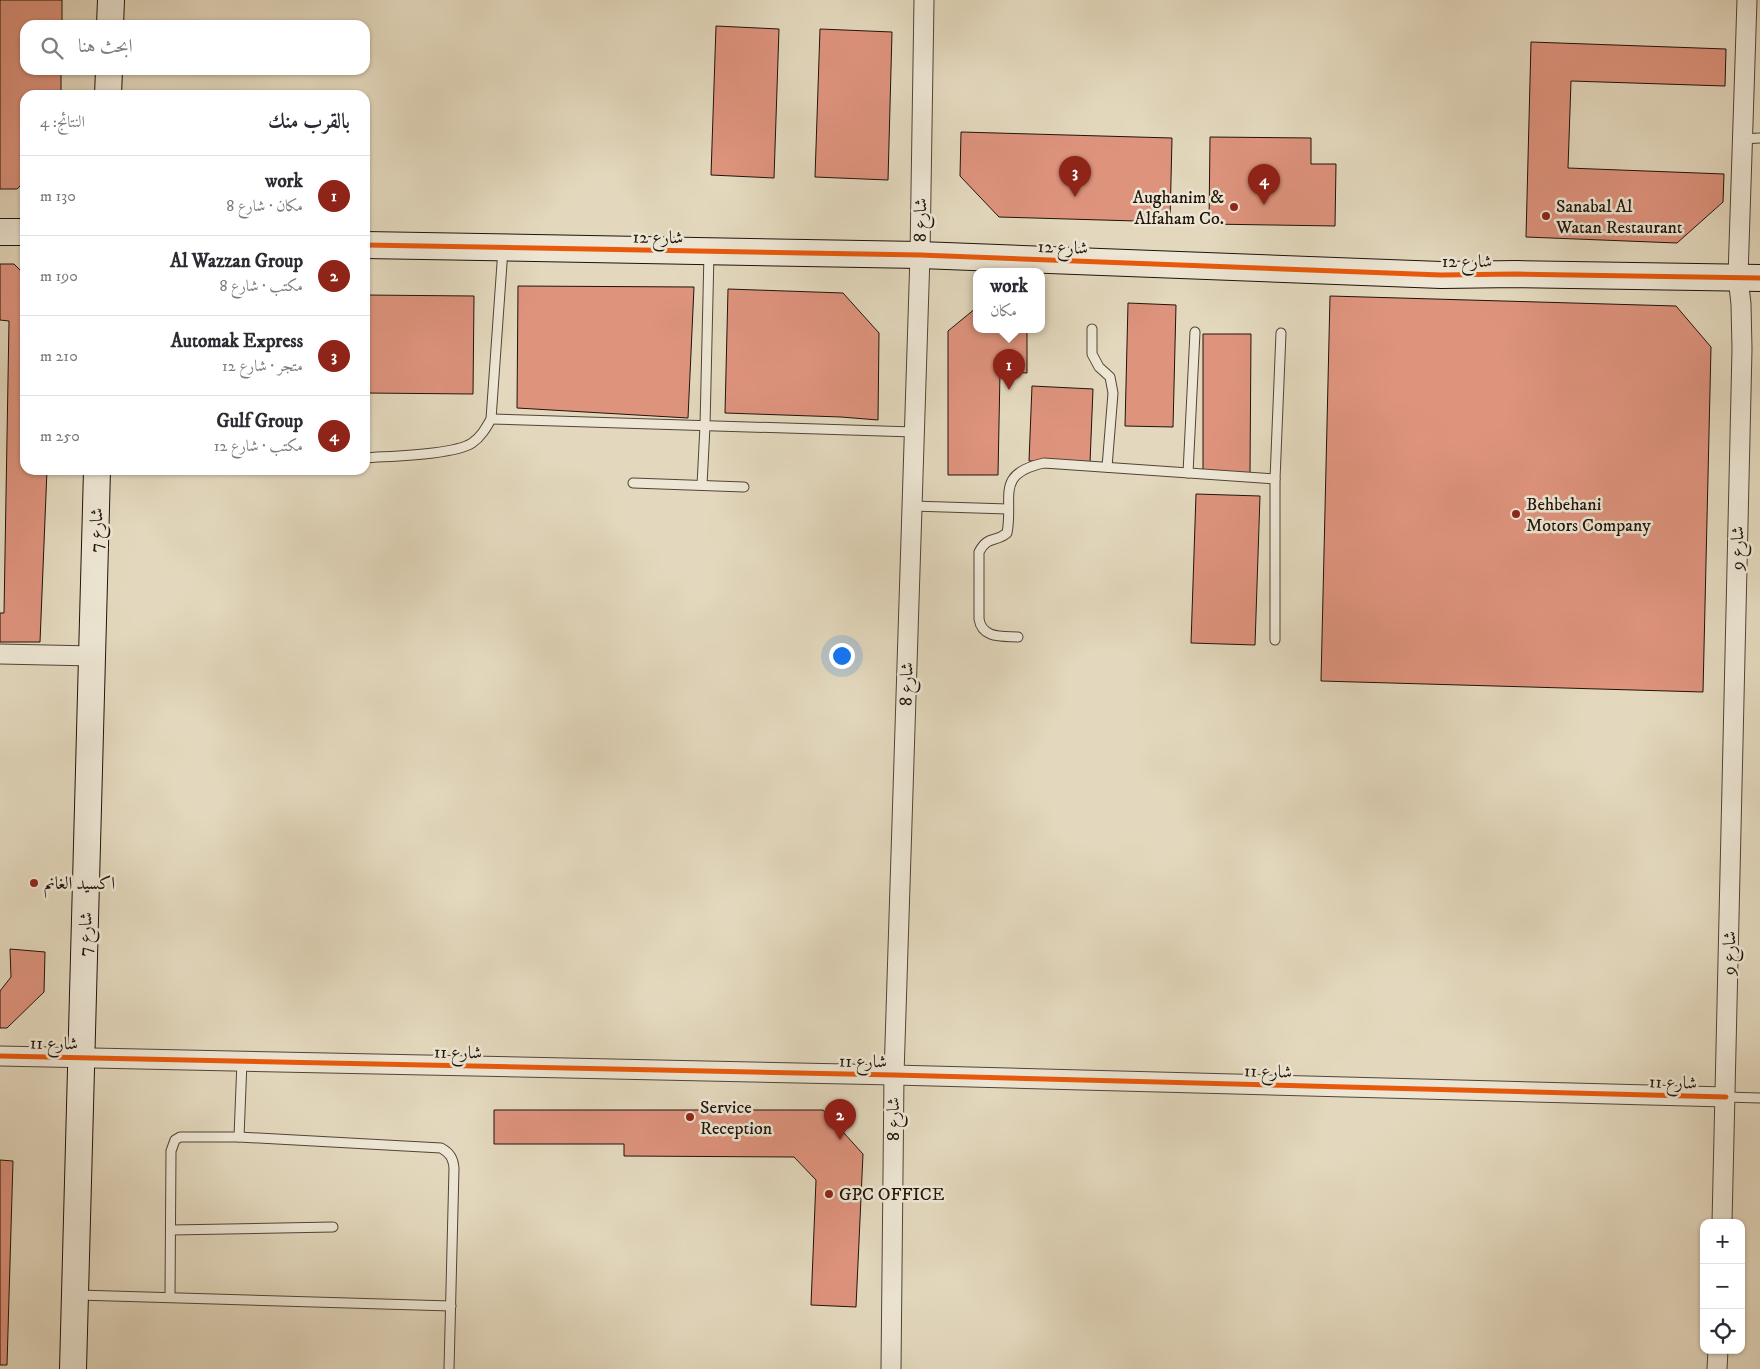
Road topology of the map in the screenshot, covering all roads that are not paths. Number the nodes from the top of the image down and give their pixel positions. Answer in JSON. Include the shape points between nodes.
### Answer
{"nodes":[{"id":1,"x":111,"y":0,"type":"edge"},
{"id":2,"x":924,"y":0,"type":"edge"},
{"id":3,"x":1747,"y":0,"type":"edge"},
{"id":4,"x":110,"y":20,"type":"edge"},
{"id":5,"x":109,"y":75,"type":"edge"},
{"id":6,"x":108,"y":90,"type":"edge"},
{"id":7,"x":1751,"y":138,"type":"edge"},
{"id":8,"x":0,"y":232,"type":"edge"},
{"id":9,"x":20,"y":232,"type":"edge"},
{"id":10,"x":370,"y":245,"type":"edge"},
{"id":11,"x":503,"y":247,"type":"junction"},
{"id":12,"x":710,"y":252,"type":"junction"},
{"id":13,"x":920,"y":255,"type":"junction"},
{"id":14,"x":1749,"y":277,"type":"edge"},
{"id":15,"x":1092,"y":329,"type":"dead end"},
{"id":16,"x":1195,"y":332,"type":"dead end"},
{"id":17,"x":1281,"y":333,"type":"dead end"},
{"id":18,"x":491,"y":419,"type":"junction"},
{"id":19,"x":705,"y":426,"type":"junction"},
{"id":20,"x":914,"y":432,"type":"junction"},
{"id":21,"x":370,"y":458,"type":"edge"},
{"id":22,"x":1107,"y":467,"type":"junction"},
{"id":23,"x":1188,"y":473,"type":"junction"},
{"id":24,"x":97,"y":475,"type":"edge"},
{"id":25,"x":1274,"y":479,"type":"junction"},
{"id":26,"x":633,"y":483,"type":"dead end"},
{"id":27,"x":702,"y":485,"type":"junction"},
{"id":28,"x":744,"y":487,"type":"dead end"},
{"id":29,"x":912,"y":506,"type":"junction"},
{"id":30,"x":1008,"y":508,"type":"junction"},
{"id":31,"x":1018,"y":637,"type":"dead end"},
{"id":32,"x":1275,"y":640,"type":"dead end"},
{"id":33,"x":0,"y":654,"type":"edge"},
{"id":34,"x":93,"y":656,"type":"junction"},
{"id":35,"x":0,"y":1056,"type":"edge"},
{"id":36,"x":81,"y":1058,"type":"junction"},
{"id":37,"x":242,"y":1061,"type":"junction"},
{"id":38,"x":894,"y":1075,"type":"junction"},
{"id":39,"x":1726,"y":1097,"type":"junction"},
{"id":40,"x":1760,"y":1098,"type":"edge"},
{"id":41,"x":238,"y":1137,"type":"junction"},
{"id":42,"x":1722,"y":1219,"type":"edge"},
{"id":43,"x":333,"y":1226,"type":"dead end"},
{"id":44,"x":171,"y":1230,"type":"junction"},
{"id":45,"x":75,"y":1295,"type":"junction"},
{"id":46,"x":170,"y":1297,"type":"junction"},
{"id":47,"x":451,"y":1306,"type":"junction"},
{"id":48,"x":1718,"y":1354,"type":"edge"},
{"id":49,"x":74,"y":1369,"type":"edge"},
{"id":50,"x":449,"y":1369,"type":"edge"},
{"id":51,"x":891,"y":1369,"type":"edge"},
{"id":52,"x":1717,"y":1369,"type":"edge"}],
"edges":[{"from":1,"to":4,"type":"street"},
{"from":2,"to":13,"type":"street","name":"شارع 8"},
{"from":3,"to":7,"type":"street","name":"شارع 9"},
{"from":5,"to":6,"type":"street"},
{"from":7,"to":14,"type":"street","name":"شارع 9"},
{"from":8,"to":9,"type":"street"},
{"from":10,"to":11,"type":"street","name":"شارع 12"},
{"from":11,"to":12,"type":"street","name":"شارع 12"},
{"from":11,"to":18,"type":"lane"},
{"from":12,"to":13,"type":"street","name":"شارع 12"},
{"from":12,"to":19,"type":"lane"},
{"from":13,"to":14,"type":"street","name":"شارع 12","via":[[1441,275]]},
{"from":13,"to":20,"type":"street","name":"شارع 8"},
{"from":14,"to":39,"type":"street","name":"شارع 9","via":[[1741,304]]},
{"from":15,"to":22,"type":"lane","via":[[1092,354],[1110,377],[1113,392]]},
{"from":16,"to":23,"type":"lane"},
{"from":17,"to":25,"type":"lane"},
{"from":18,"to":19,"type":"lane"},
{"from":18,"to":21,"type":"lane","via":[[484,432],[471,444],[453,450]]},
{"from":19,"to":20,"type":"lane"},
{"from":19,"to":27,"type":"lane"},
{"from":20,"to":29,"type":"street","name":"شارع 8"},
{"from":22,"to":23,"type":"lane"},
{"from":22,"to":30,"type":"lane","via":[[1044,463],[1028,466],[1010,482]]},
{"from":23,"to":25,"type":"lane"},
{"from":24,"to":34,"type":"street","name":"شارع 7"},
{"from":25,"to":32,"type":"lane"},
{"from":26,"to":27,"type":"lane"},
{"from":27,"to":28,"type":"lane"},
{"from":29,"to":30,"type":"lane"},
{"from":29,"to":38,"type":"street","name":"شارع 8"},
{"from":30,"to":31,"type":"lane","via":[[1008,533],[989,540],[979,552],[980,626],[992,635]]},
{"from":33,"to":34,"type":"street"},
{"from":34,"to":36,"type":"street","name":"شارع 7"},
{"from":35,"to":36,"type":"street","name":"شارع 11"},
{"from":36,"to":37,"type":"street","name":"شارع 11"},
{"from":36,"to":45,"type":"street","name":"شارع 7"},
{"from":37,"to":38,"type":"street","name":"شارع 11"},
{"from":37,"to":41,"type":"lane"},
{"from":38,"to":39,"type":"street","name":"شارع 11"},
{"from":38,"to":51,"type":"street","name":"شارع 8"},
{"from":39,"to":40,"type":"lane","name":"شارع 11"},
{"from":39,"to":42,"type":"street","name":"شارع 9"},
{"from":41,"to":44,"type":"lane","via":[[186,1136],[175,1140],[171,1151]]},
{"from":41,"to":47,"type":"lane","via":[[433,1146],[448,1152],[454,1168]]},
{"from":43,"to":44,"type":"lane"},
{"from":44,"to":46,"type":"lane"},
{"from":45,"to":46,"type":"lane"},
{"from":45,"to":49,"type":"street","name":"شارع 7"},
{"from":46,"to":47,"type":"lane"},
{"from":47,"to":50,"type":"lane"},
{"from":48,"to":52,"type":"street"}]}
